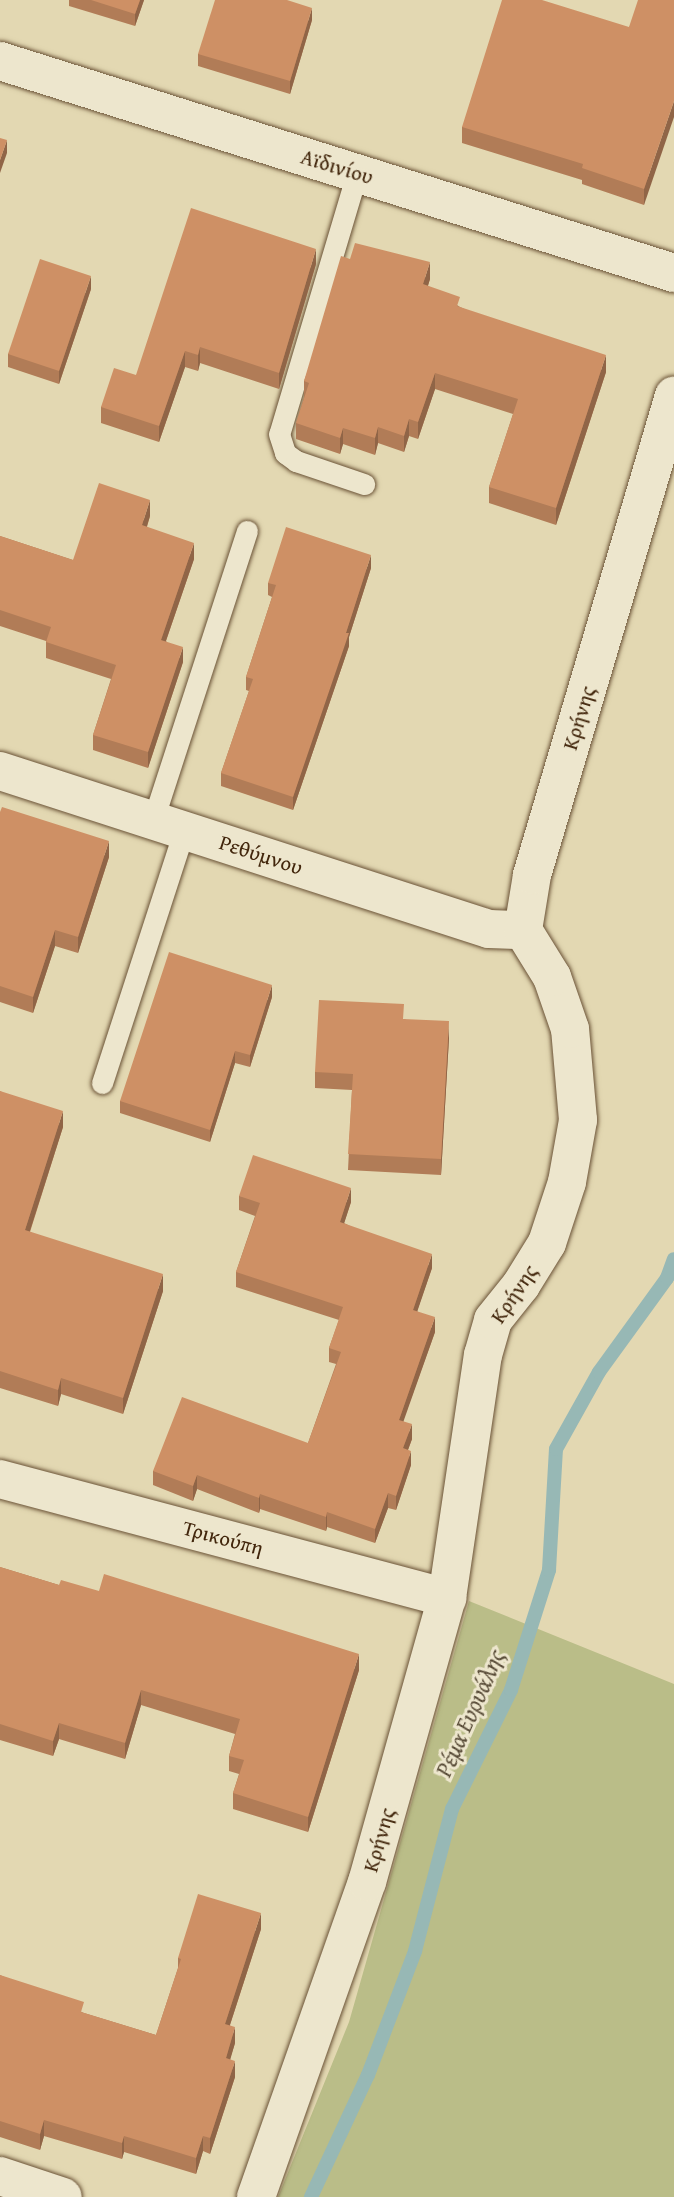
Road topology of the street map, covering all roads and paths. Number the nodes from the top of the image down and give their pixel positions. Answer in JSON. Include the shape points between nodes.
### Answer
{"nodes":[{"id":1,"x":0,"y":61,"type":"edge"},
{"id":2,"x":357,"y":173,"type":"junction"},
{"id":3,"x":674,"y":273,"type":"edge"},
{"id":4,"x":674,"y":396,"type":"edge"},
{"id":5,"x":363,"y":484,"type":"dead end"},
{"id":6,"x":247,"y":531,"type":"dead end"},
{"id":7,"x":0,"y":771,"type":"edge"},
{"id":8,"x":168,"y":825,"type":"junction"},
{"id":9,"x":523,"y":930,"type":"junction"},
{"id":10,"x":102,"y":1083,"type":"dead end"},
{"id":11,"x":0,"y":1479,"type":"edge"},
{"id":12,"x":447,"y":1598,"type":"junction"},
{"id":13,"x":0,"y":2176,"type":"edge"},
{"id":14,"x":63,"y":2197,"type":"edge"},
{"id":15,"x":256,"y":2197,"type":"edge"}],
"edges":[{"from":1,"to":2,"type":"street","name":"Αϊδινίου"},
{"from":2,"to":3,"type":"street","name":"Αϊδινίου"},
{"from":2,"to":5,"type":"lane","via":[[279,433],[285,453],[296,461]]},
{"from":4,"to":9,"type":"street","name":"Κρήνης","via":[[532,875]]},
{"from":6,"to":8,"type":"lane"},
{"from":7,"to":8,"type":"street","name":"Ρεθύμνου"},
{"from":8,"to":9,"type":"street","name":"Ρεθύμνου","via":[[489,929]]},
{"from":8,"to":10,"type":"lane"},
{"from":9,"to":12,"type":"street","name":"Κρήνης","via":[[552,977],[570,1029],[578,1120],[567,1182],[547,1243],[493,1320],[483,1355]]},
{"from":11,"to":12,"type":"street","name":"Τρικούπη"},
{"from":12,"to":15,"type":"street","name":"Κρήνης","via":[[367,1882]]},
{"from":13,"to":14,"type":"street"}]}
